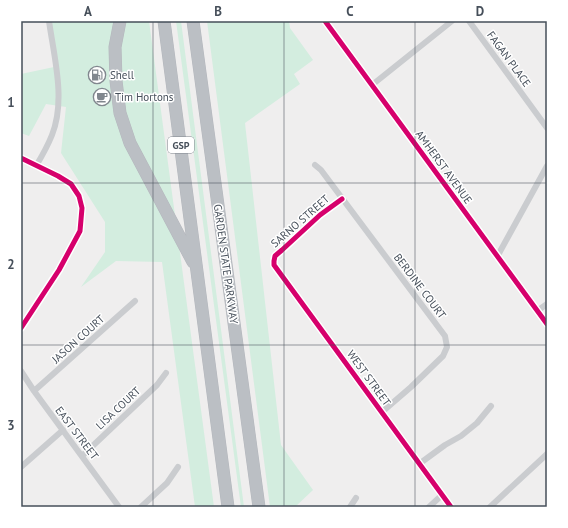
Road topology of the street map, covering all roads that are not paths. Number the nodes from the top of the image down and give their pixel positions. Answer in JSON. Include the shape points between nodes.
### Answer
{"nodes":[{"id":1,"x":49,"y":21,"type":"edge"},
{"id":2,"x":120,"y":21,"type":"edge"},
{"id":3,"x":164,"y":21,"type":"edge"},
{"id":4,"x":193,"y":21,"type":"edge"},
{"id":5,"x":325,"y":21,"type":"edge"},
{"id":6,"x":452,"y":21,"type":"edge"},
{"id":7,"x":469,"y":21,"type":"edge"},
{"id":8,"x":372,"y":85,"type":"junction"},
{"id":9,"x":547,"y":128,"type":"edge"},
{"id":10,"x":21,"y":158,"type":"edge"},
{"id":11,"x":314,"y":165,"type":"dead end"},
{"id":12,"x":36,"y":166,"type":"junction"},
{"id":13,"x":547,"y":166,"type":"edge"},
{"id":14,"x":342,"y":199,"type":"junction"},
{"id":15,"x":497,"y":257,"type":"junction"},
{"id":16,"x":274,"y":260,"type":"joint"},
{"id":17,"x":196,"y":269,"type":"junction"},
{"id":18,"x":135,"y":301,"type":"dead end"},
{"id":19,"x":547,"y":304,"type":"edge"},
{"id":20,"x":537,"y":311,"type":"junction"},
{"id":21,"x":547,"y":324,"type":"edge"},
{"id":22,"x":21,"y":328,"type":"edge"},
{"id":23,"x":21,"y":371,"type":"edge"},
{"id":24,"x":166,"y":373,"type":"dead end"},
{"id":25,"x":34,"y":391,"type":"junction"},
{"id":26,"x":491,"y":406,"type":"dead end"},
{"id":27,"x":382,"y":412,"type":"junction"},
{"id":28,"x":63,"y":430,"type":"junction"},
{"id":29,"x":547,"y":454,"type":"edge"},
{"id":30,"x":82,"y":456,"type":"junction"},
{"id":31,"x":419,"y":464,"type":"junction"},
{"id":32,"x":21,"y":467,"type":"edge"},
{"id":33,"x":178,"y":468,"type":"dead end"},
{"id":34,"x":442,"y":495,"type":"junction"},
{"id":35,"x":356,"y":498,"type":"dead end"},
{"id":36,"x":119,"y":507,"type":"edge"},
{"id":37,"x":141,"y":507,"type":"edge"},
{"id":38,"x":228,"y":507,"type":"edge"},
{"id":39,"x":259,"y":507,"type":"edge"},
{"id":40,"x":350,"y":507,"type":"edge"},
{"id":41,"x":429,"y":507,"type":"edge"},
{"id":42,"x":451,"y":507,"type":"edge"},
{"id":43,"x":490,"y":507,"type":"edge"}],
"edges":[{"from":1,"to":12,"type":"street","via":[[59,88],[52,135]]},
{"from":2,"to":17,"type":"highway","via":[[115,47],[120,113],[130,143]]},
{"from":3,"to":17,"type":"highway","number":"GSP"},
{"from":4,"to":39,"type":"highway","name":"GARDEN STATE PARKWAY","number":"GSP"},
{"from":5,"to":8,"type":"street","name":"AMHERST AVENUE"},
{"from":6,"to":8,"type":"street"},
{"from":7,"to":9,"type":"street","name":"FAGAN PLACE"},
{"from":8,"to":15,"type":"street","name":"AMHERST AVENUE"},
{"from":10,"to":12,"type":"street"},
{"from":11,"to":14,"type":"street","name":"BERDINE COURT","via":[[321,170]]},
{"from":12,"to":22,"type":"street","via":[[71,184],[79,196],[82,218],[80,231],[59,270]]},
{"from":13,"to":15,"type":"street"},
{"from":14,"to":16,"type":"street","name":"SARNO STREET","via":[[304,229],[275,256]]},
{"from":14,"to":27,"type":"street","name":"BERDINE COURT","via":[[447,341],[443,356]]},
{"from":15,"to":20,"type":"street","name":"AMHERST AVENUE"},
{"from":16,"to":27,"type":"street","name":"WEST STREET","via":[[277,270]]},
{"from":17,"to":38,"type":"highway","number":"GSP"},
{"from":18,"to":25,"type":"street","name":"JASON COURT"},
{"from":19,"to":20,"type":"street"},
{"from":20,"to":21,"type":"street","name":"AMHERST AVENUE"},
{"from":23,"to":25,"type":"street","name":"EAST STREET"},
{"from":24,"to":30,"type":"street","name":"LISA COURT","via":[[157,385]]},
{"from":25,"to":28,"type":"street","name":"EAST STREET"},
{"from":26,"to":31,"type":"street","via":[[461,436]]},
{"from":27,"to":31,"type":"street","name":"WEST STREET"},
{"from":28,"to":30,"type":"street","name":"EAST STREET"},
{"from":28,"to":32,"type":"street"},
{"from":29,"to":43,"type":"street"},
{"from":30,"to":36,"type":"street","name":"EAST STREET"},
{"from":31,"to":34,"type":"street","name":"WEST STREET"},
{"from":33,"to":37,"type":"street"},
{"from":34,"to":41,"type":"street"},
{"from":34,"to":42,"type":"street","name":"WEST STREET"},
{"from":35,"to":40,"type":"street"}]}
